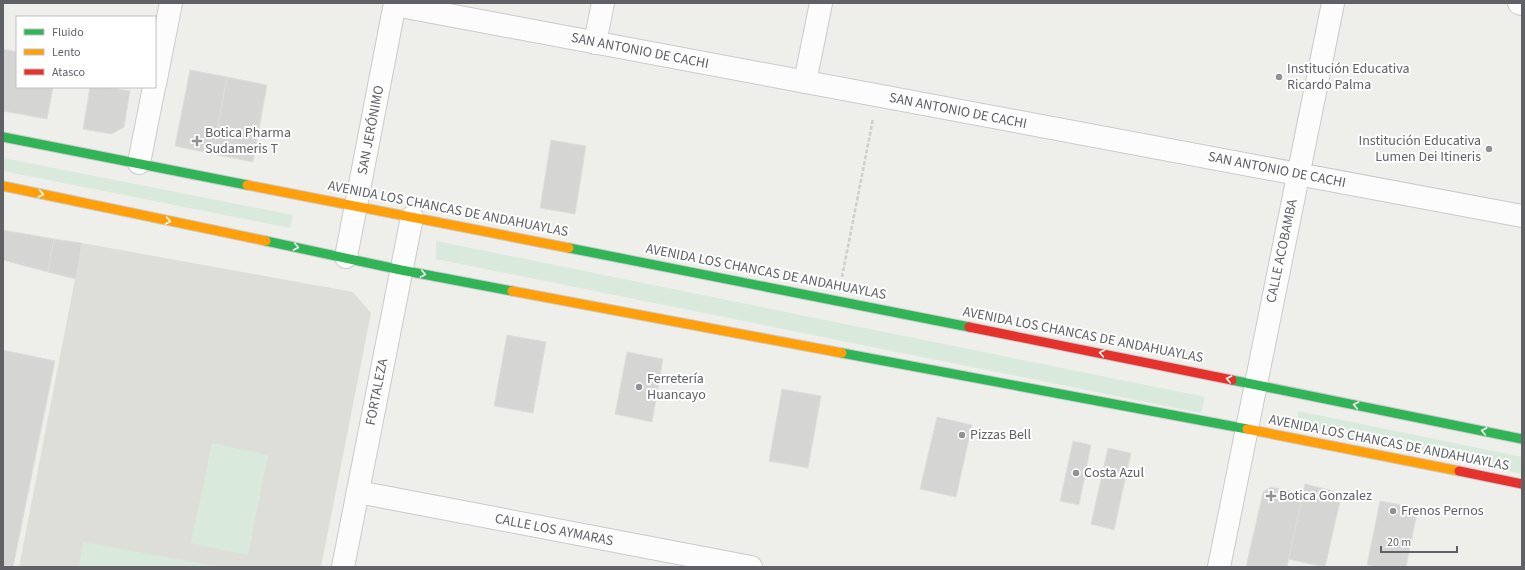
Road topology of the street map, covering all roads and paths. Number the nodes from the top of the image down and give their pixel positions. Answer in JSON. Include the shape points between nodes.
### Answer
{"nodes":[{"id":1,"x":171,"y":3,"type":"edge"},
{"id":2,"x":603,"y":3,"type":"edge"},
{"id":3,"x":821,"y":3,"type":"edge"},
{"id":4,"x":1333,"y":3,"type":"edge"},
{"id":5,"x":1519,"y":3,"type":"edge"},
{"id":6,"x":395,"y":4,"type":"edge"},
{"id":7,"x":1522,"y":4,"type":"edge"},
{"id":8,"x":595,"y":43,"type":"junction"},
{"id":9,"x":156,"y":81,"type":"edge"},
{"id":10,"x":805,"y":82,"type":"junction"},
{"id":11,"x":155,"y":88,"type":"edge"},
{"id":12,"x":878,"y":96,"type":"junction"},
{"id":13,"x":3,"y":137,"type":"edge"},
{"id":14,"x":139,"y":163,"type":"junction"},
{"id":15,"x":1298,"y":174,"type":"junction"},
{"id":16,"x":3,"y":186,"type":"edge"},
{"id":17,"x":357,"y":205,"type":"junction"},
{"id":18,"x":1522,"y":216,"type":"edge"},
{"id":19,"x":412,"y":217,"type":"junction"},
{"id":20,"x":346,"y":257,"type":"junction"},
{"id":21,"x":401,"y":270,"type":"junction"},
{"id":22,"x":842,"y":281,"type":"dead end"},
{"id":23,"x":1255,"y":384,"type":"junction"},
{"id":24,"x":1246,"y":429,"type":"junction"},
{"id":25,"x":1522,"y":439,"type":"edge"},
{"id":26,"x":1522,"y":484,"type":"edge"},
{"id":27,"x":358,"y":492,"type":"junction"},
{"id":28,"x":343,"y":567,"type":"edge"},
{"id":29,"x":751,"y":567,"type":"edge"},
{"id":30,"x":1219,"y":567,"type":"edge"}],
"edges":[{"from":1,"to":9,"type":"street"},
{"from":2,"to":8,"type":"street"},
{"from":3,"to":10,"type":"street"},
{"from":4,"to":15,"type":"street","name":"CALLE ACOBAMBA"},
{"from":5,"to":7,"type":"street"},
{"from":6,"to":8,"type":"street","name":"SAN ANTONIO DE CACHI"},
{"from":6,"to":17,"type":"street","name":"SAN JERÓNIMO"},
{"from":8,"to":10,"type":"street","name":"SAN ANTONIO DE CACHI"},
{"from":10,"to":12,"type":"street","name":"SAN ANTONIO DE CACHI"},
{"from":11,"to":14,"type":"street"},
{"from":12,"to":15,"type":"street","name":"SAN ANTONIO DE CACHI"},
{"from":12,"to":22,"type":"path"},
{"from":13,"to":14,"type":"main road","name":"AVENIDA LOS CHANCAS DE ANDAHUAYLAS"},
{"from":14,"to":17,"type":"main road","name":"AVENIDA LOS CHANCAS DE ANDAHUAYLAS"},
{"from":15,"to":18,"type":"street","name":"SAN ANTONIO DE CACHI"},
{"from":15,"to":23,"type":"street","name":"CALLE ACOBAMBA"},
{"from":16,"to":20,"type":"main road","name":"AVENIDA LOS CHANCAS DE ANDAHUAYLAS","one_way":true},
{"from":17,"to":19,"type":"main road","name":"AVENIDA LOS CHANCAS DE ANDAHUAYLAS"},
{"from":17,"to":20,"type":"street","name":"SAN JERÓNIMO"},
{"from":19,"to":21,"type":"street","name":"FORTALEZA"},
{"from":23,"to":19,"type":"main road","name":"AVENIDA LOS CHANCAS DE ANDAHUAYLAS","one_way":true},
{"from":20,"to":21,"type":"main road","name":"AVENIDA LOS CHANCAS DE ANDAHUAYLAS"},
{"from":21,"to":24,"type":"main road","name":"AVENIDA LOS CHANCAS DE ANDAHUAYLAS","one_way":true},
{"from":21,"to":27,"type":"street","name":"FORTALEZA"},
{"from":23,"to":24,"type":"street","name":"CALLE ACOBAMBA"},
{"from":25,"to":23,"type":"main road","name":"AVENIDA LOS CHANCAS DE ANDAHUAYLAS","one_way":true},
{"from":24,"to":26,"type":"main road","name":"AVENIDA LOS CHANCAS DE ANDAHUAYLAS"},
{"from":24,"to":30,"type":"street","name":"CALLE ACOBAMBA"},
{"from":27,"to":28,"type":"street","name":"FORTALEZA"},
{"from":27,"to":29,"type":"street","name":"CALLE LOS AYMARAS"}]}
